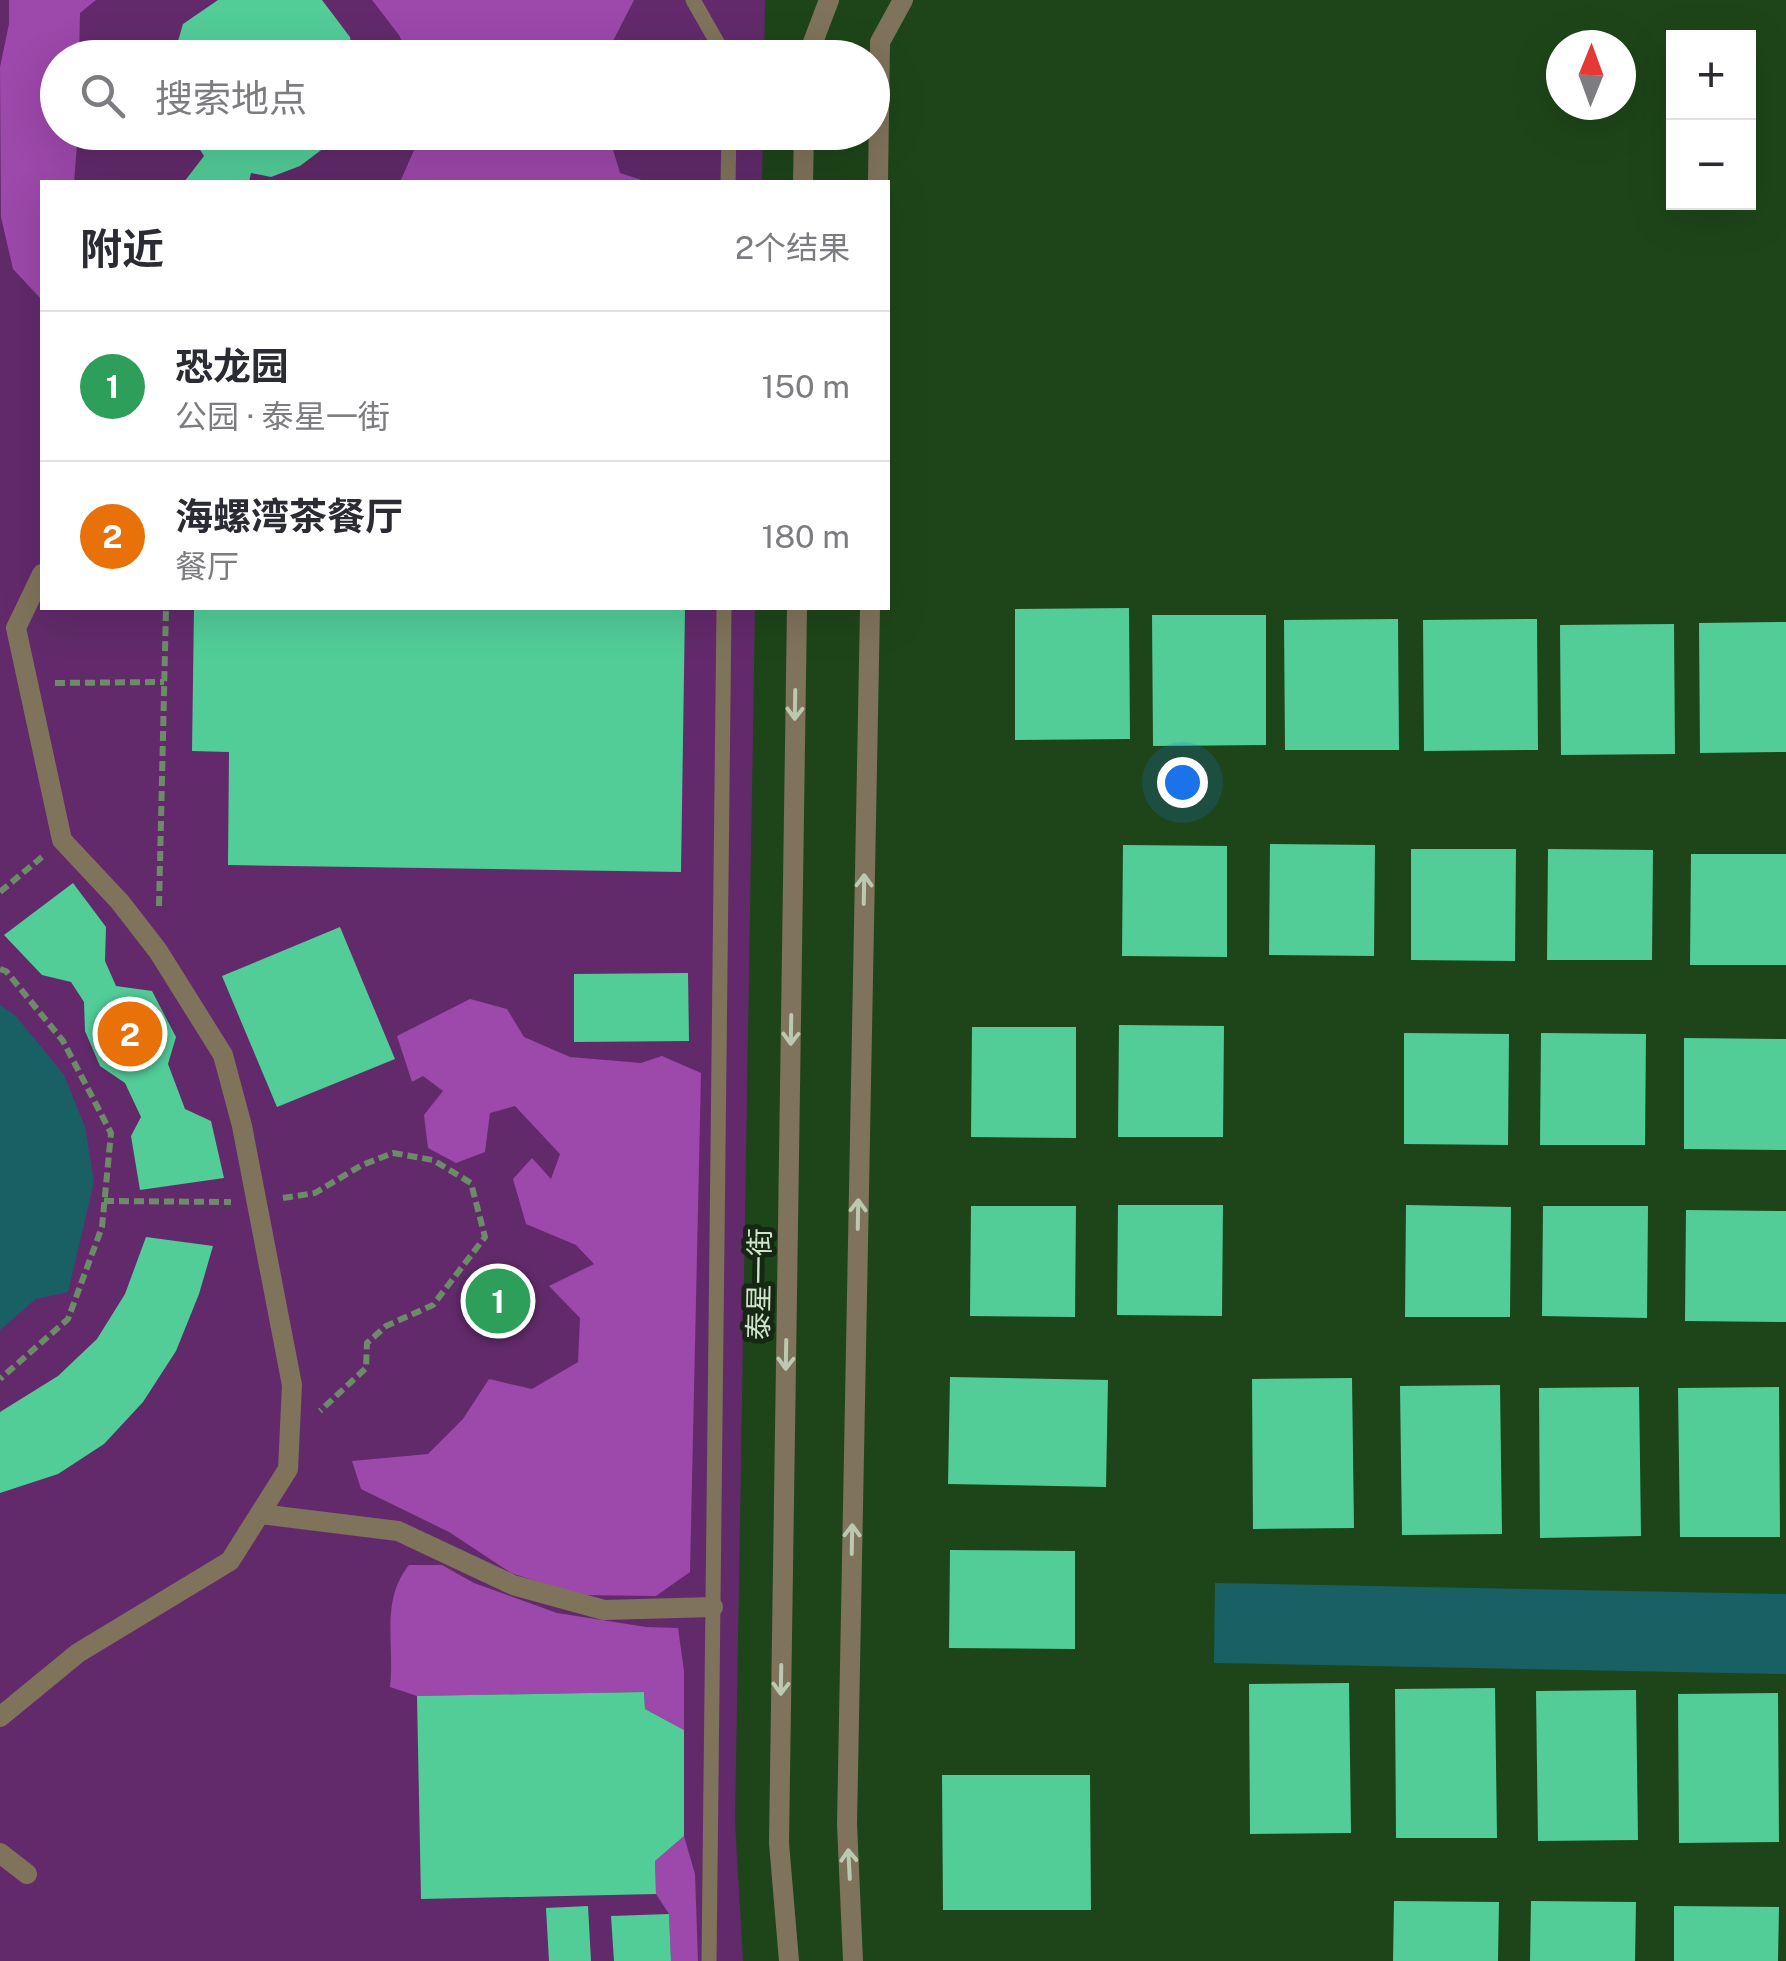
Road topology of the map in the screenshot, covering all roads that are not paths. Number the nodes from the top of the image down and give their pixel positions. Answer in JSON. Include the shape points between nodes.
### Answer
{"nodes":[{"id":1,"x":693,"y":0,"type":"edge"},
{"id":2,"x":829,"y":0,"type":"edge"},
{"id":3,"x":903,"y":0,"type":"edge"},
{"id":4,"x":716,"y":40,"type":"edge"},
{"id":5,"x":813,"y":40,"type":"edge"},
{"id":6,"x":881,"y":40,"type":"edge"},
{"id":7,"x":729,"y":150,"type":"edge"},
{"id":8,"x":804,"y":150,"type":"edge"},
{"id":9,"x":878,"y":150,"type":"edge"},
{"id":10,"x":728,"y":180,"type":"edge"},
{"id":11,"x":803,"y":180,"type":"edge"},
{"id":12,"x":878,"y":180,"type":"edge"},
{"id":13,"x":40,"y":577,"type":"edge"},
{"id":14,"x":724,"y":610,"type":"edge"},
{"id":15,"x":797,"y":610,"type":"edge"},
{"id":16,"x":870,"y":610,"type":"edge"},
{"id":17,"x":8,"y":628,"type":"edge"},
{"id":18,"x":260,"y":1514,"type":"junction"},
{"id":19,"x":713,"y":1607,"type":"junction"},
{"id":20,"x":0,"y":1717,"type":"edge"},
{"id":21,"x":0,"y":1853,"type":"edge"},
{"id":22,"x":27,"y":1874,"type":"dead end"},
{"id":23,"x":709,"y":1961,"type":"edge"},
{"id":24,"x":789,"y":1961,"type":"edge"},
{"id":25,"x":853,"y":1961,"type":"edge"}],
"edges":[{"from":1,"to":4,"type":"lane"},
{"from":2,"to":5,"type":"street"},
{"from":3,"to":6,"type":"street"},
{"from":7,"to":10,"type":"lane"},
{"from":8,"to":11,"type":"street"},
{"from":9,"to":12,"type":"street"},
{"from":13,"to":17,"type":"street"},
{"from":14,"to":19,"type":"lane"},
{"from":15,"to":24,"type":"street","name":"泰星一街","one_way":true,"via":[[778,1842]]},
{"from":25,"to":16,"type":"street","one_way":true,"via":[[847,1824]]},
{"from":17,"to":18,"type":"street","via":[[28,684],[62,840],[158,950],[223,1055],[292,1385],[288,1469]]},
{"from":18,"to":19,"type":"street","via":[[398,1531],[513,1586],[604,1610]]},
{"from":18,"to":20,"type":"street","via":[[230,1561],[78,1653]]},
{"from":19,"to":23,"type":"lane"},
{"from":21,"to":22,"type":"street"}]}
